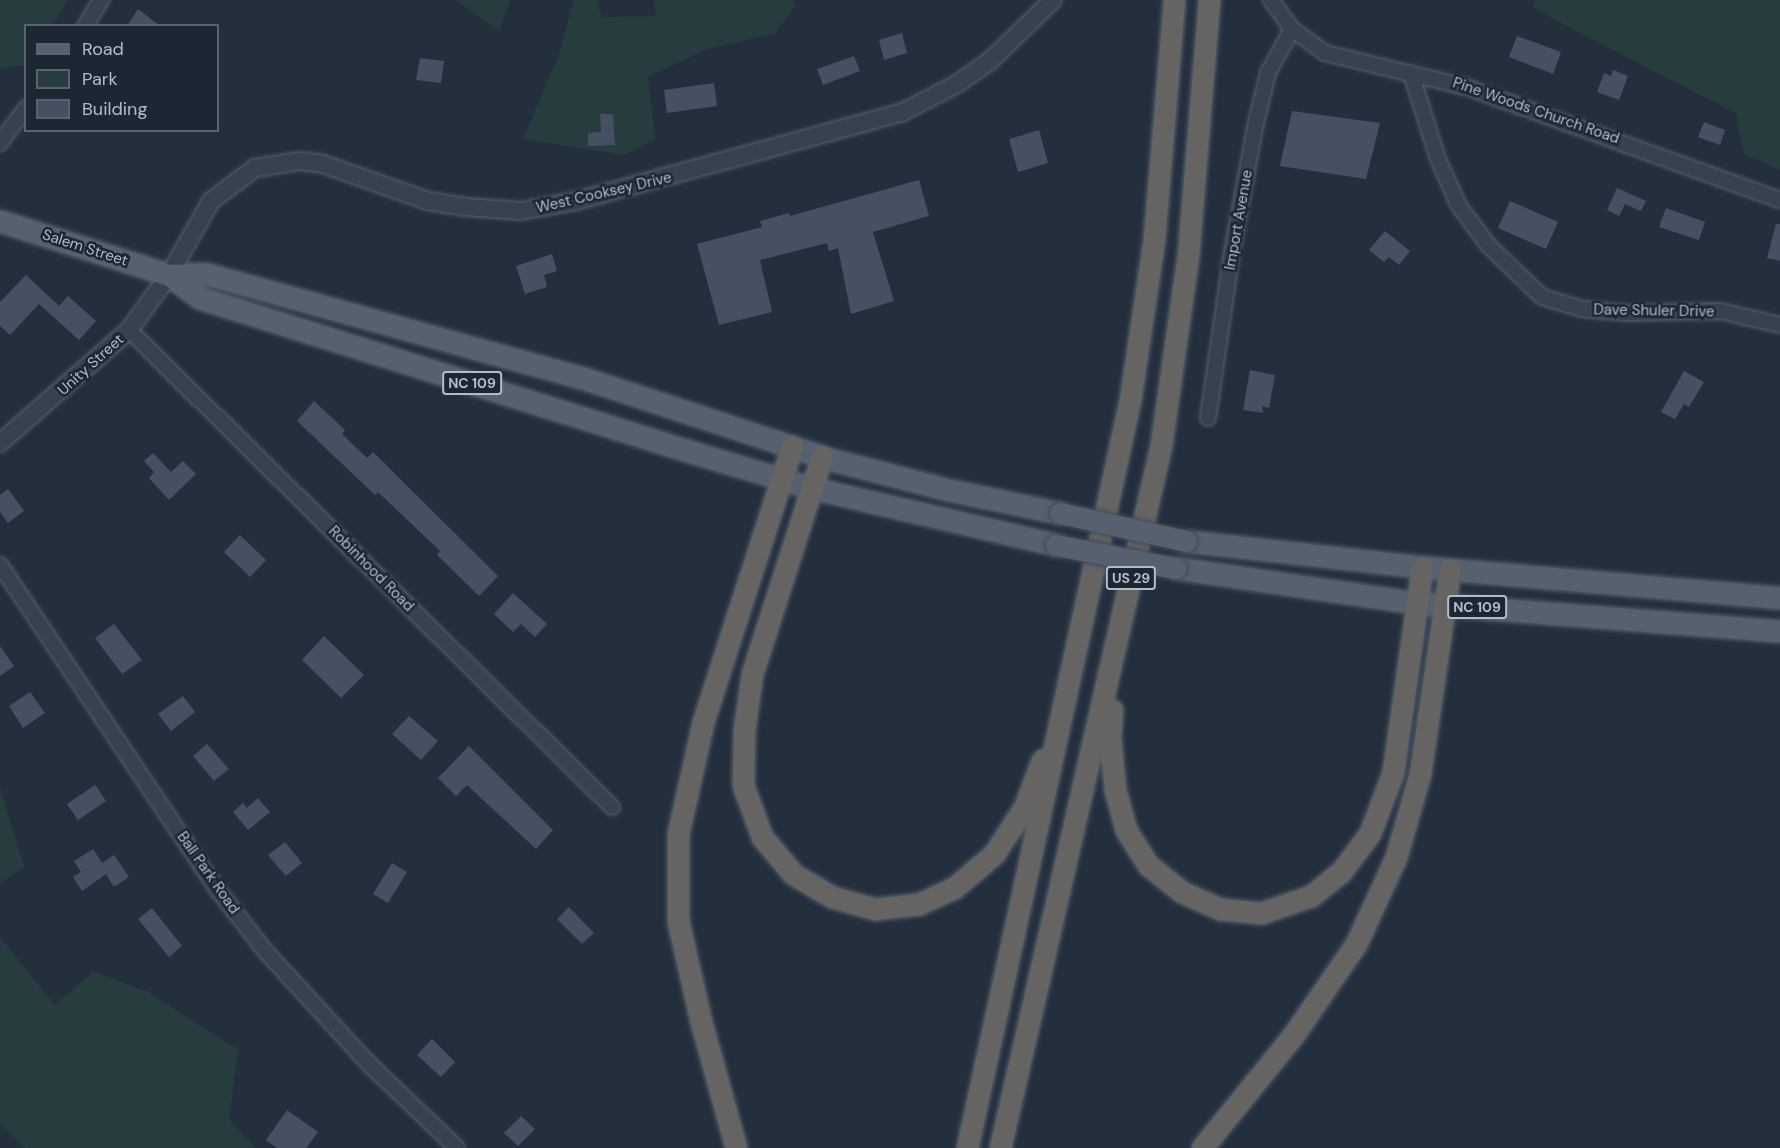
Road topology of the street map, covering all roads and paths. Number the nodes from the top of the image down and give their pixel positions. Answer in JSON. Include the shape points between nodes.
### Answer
{"nodes":[{"id":1,"x":101,"y":0,"type":"edge"},
{"id":2,"x":1053,"y":0,"type":"edge"},
{"id":3,"x":1174,"y":0,"type":"edge"},
{"id":4,"x":1209,"y":0,"type":"edge"},
{"id":5,"x":1276,"y":2,"type":"edge"},
{"id":6,"x":86,"y":24,"type":"edge"},
{"id":7,"x":1292,"y":29,"type":"junction"},
{"id":8,"x":1411,"y":73,"type":"junction"},
{"id":9,"x":24,"y":111,"type":"edge"},
{"id":10,"x":0,"y":143,"type":"edge"},
{"id":11,"x":1780,"y":200,"type":"edge"},
{"id":12,"x":0,"y":221,"type":"edge"},
{"id":13,"x":169,"y":275,"type":"junction"},
{"id":14,"x":1780,"y":325,"type":"edge"},
{"id":15,"x":129,"y":330,"type":"junction"},
{"id":16,"x":1208,"y":418,"type":"dead end"},
{"id":17,"x":0,"y":443,"type":"edge"},
{"id":18,"x":792,"y":446,"type":"junction"},
{"id":19,"x":822,"y":456,"type":"junction"},
{"id":20,"x":781,"y":480,"type":"junction"},
{"id":21,"x":812,"y":488,"type":"junction"},
{"id":22,"x":0,"y":565,"type":"edge"},
{"id":23,"x":1422,"y":567,"type":"junction"},
{"id":24,"x":1450,"y":569,"type":"junction"},
{"id":25,"x":1780,"y":598,"type":"edge"},
{"id":26,"x":1417,"y":603,"type":"junction"},
{"id":27,"x":1445,"y":604,"type":"junction"},
{"id":28,"x":1780,"y":631,"type":"edge"},
{"id":29,"x":1116,"y":644,"type":"junction"},
{"id":30,"x":1068,"y":692,"type":"junction"},
{"id":31,"x":612,"y":807,"type":"dead end"},
{"id":32,"x":457,"y":1148,"type":"edge"},
{"id":33,"x":736,"y":1148,"type":"edge"},
{"id":34,"x":968,"y":1148,"type":"edge"},
{"id":35,"x":1000,"y":1148,"type":"edge"},
{"id":36,"x":1202,"y":1148,"type":"edge"}],
"edges":[{"from":1,"to":6,"type":"street"},
{"from":2,"to":13,"type":"street","name":"West Cooksey Drive","via":[[989,62],[901,113],[576,201],[521,211],[466,207],[428,201],[323,164],[300,161],[255,168],[211,201]]},
{"from":3,"to":30,"type":"highway","number":"US 29","via":[[1154,239],[1130,400]]},
{"from":4,"to":29,"type":"highway","number":"US 29","via":[[1188,256],[1161,445]]},
{"from":5,"to":7,"type":"street","name":"Pine Woods Church Road"},
{"from":7,"to":8,"type":"street","name":"Pine Woods Church Road","via":[[1325,53]]},
{"from":7,"to":16,"type":"street","name":"Import Avenue","via":[[1268,73],[1256,123]]},
{"from":8,"to":11,"type":"street","name":"Pine Woods Church Road","via":[[1539,111]]},
{"from":8,"to":14,"type":"street","name":"Dave Shuler Drive","via":[[1438,159],[1460,206],[1495,253],[1542,297],[1582,309],[1719,311]]},
{"from":9,"to":10,"type":"street"},
{"from":12,"to":13,"type":"main road","name":"Salem Street","number":"NC 109"},
{"from":13,"to":15,"type":"street","name":"Unity Street"},
{"from":13,"to":18,"type":"main road","number":"NC 109","via":[[207,274],[583,378]]},
{"from":13,"to":20,"type":"main road","number":"NC 109","via":[[200,298]]},
{"from":15,"to":17,"type":"street","name":"Unity Street"},
{"from":15,"to":31,"type":"street","name":"Robinhood Road"},
{"from":18,"to":19,"type":"main road","number":"NC 109"},
{"from":18,"to":20,"type":"highway"},
{"from":19,"to":21,"type":"highway"},
{"from":19,"to":23,"type":"main road","number":"NC 109","bridge":true,"via":[[949,490],[1186,541]]},
{"from":20,"to":21,"type":"main road","number":"NC 109"},
{"from":20,"to":33,"type":"highway","via":[[703,722],[678,834],[678,921]]},
{"from":21,"to":26,"type":"main road","number":"NC 109","bridge":true,"via":[[1056,545],[1176,568]]},
{"from":21,"to":30,"type":"highway","via":[[752,674],[744,730],[743,785],[762,837],[793,874],[832,897],[875,909],[919,904],[954,888],[994,854],[1024,806]]},
{"from":22,"to":32,"type":"street","name":"Ball Park Road","via":[[217,889],[252,934],[314,1007]]},
{"from":23,"to":24,"type":"main road","number":"NC 109"},
{"from":23,"to":26,"type":"highway"},
{"from":24,"to":25,"type":"main road","number":"NC 109"},
{"from":24,"to":27,"type":"highway"},
{"from":26,"to":27,"type":"main road","number":"NC 109"},
{"from":26,"to":29,"type":"highway","via":[[1393,772],[1370,833],[1341,872],[1311,896],[1261,912],[1220,909],[1182,892],[1148,865],[1126,830],[1115,790],[1110,738]]},
{"from":27,"to":28,"type":"main road","number":"NC 109"},
{"from":27,"to":36,"type":"highway","via":[[1420,774],[1391,868],[1356,944],[1292,1037]]},
{"from":29,"to":35,"type":"highway","number":"US 29"},
{"from":30,"to":34,"type":"highway","number":"US 29"}]}
